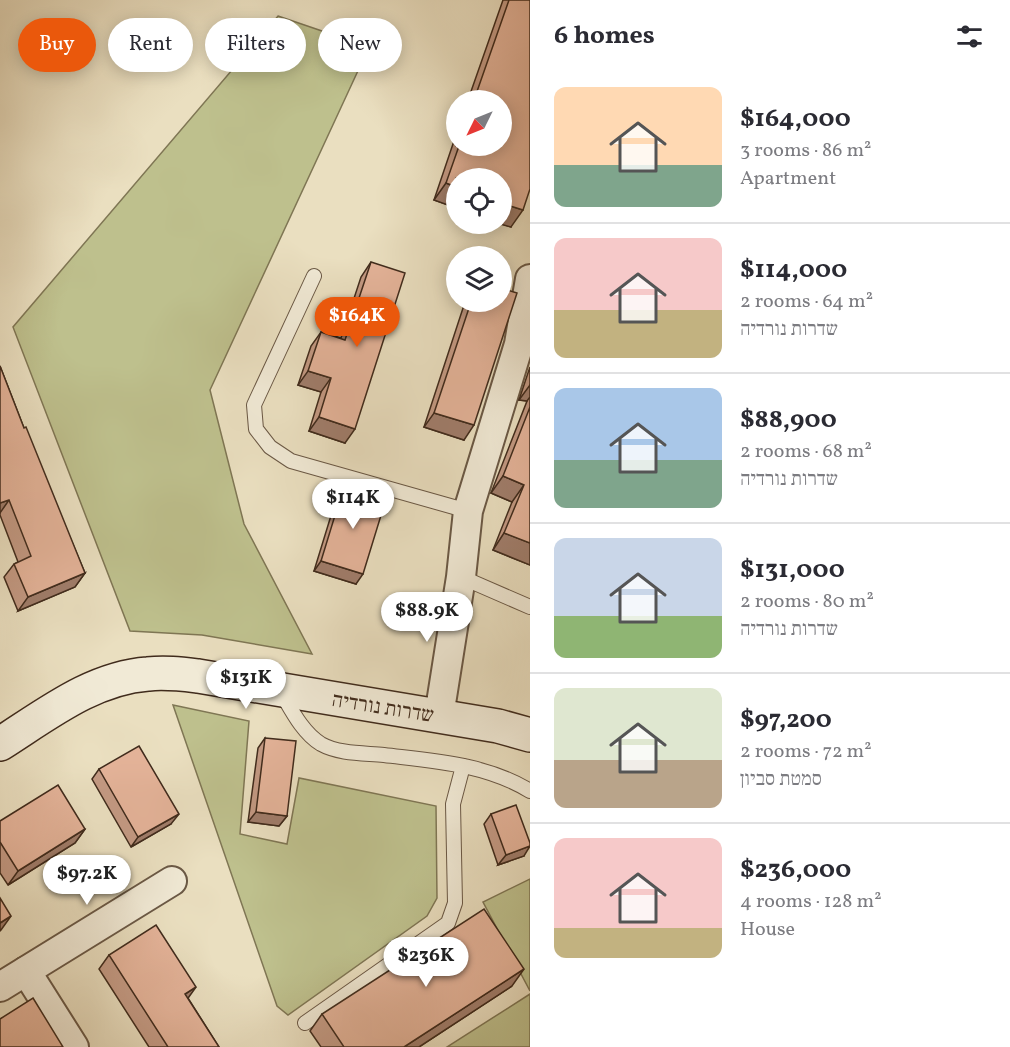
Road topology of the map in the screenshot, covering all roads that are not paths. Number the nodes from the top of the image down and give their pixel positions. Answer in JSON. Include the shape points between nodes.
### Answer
{"nodes":[{"id":1,"x":314,"y":276,"type":"dead end"},
{"id":2,"x":530,"y":279,"type":"edge"},
{"id":3,"x":468,"y":511,"type":"junction"},
{"id":4,"x":461,"y":577,"type":"junction"},
{"id":5,"x":530,"y":607,"type":"edge"},
{"id":6,"x":279,"y":689,"type":"junction"},
{"id":7,"x":439,"y":716,"type":"junction"},
{"id":8,"x":530,"y":725,"type":"edge"},
{"id":9,"x":498,"y":726,"type":"junction"},
{"id":10,"x":530,"y":735,"type":"edge"},
{"id":11,"x":0,"y":744,"type":"edge"},
{"id":12,"x":463,"y":766,"type":"junction"},
{"id":13,"x":530,"y":791,"type":"edge"},
{"id":14,"x":172,"y":881,"type":"dead end"},
{"id":15,"x":26,"y":971,"type":"junction"},
{"id":16,"x":0,"y":987,"type":"edge"},
{"id":17,"x":305,"y":1023,"type":"dead end"},
{"id":18,"x":74,"y":1047,"type":"edge"}],
"edges":[{"from":1,"to":3,"type":"lane","via":[[254,405],[256,429],[270,447],[291,462]]},
{"from":2,"to":3,"type":"street","via":[[519,344]]},
{"from":3,"to":4,"type":"street"},
{"from":4,"to":5,"type":"lane"},
{"from":4,"to":7,"type":"street"},
{"from":6,"to":7,"type":"street","name":"שדרות נורדיה"},
{"from":6,"to":11,"type":"street","name":"שדרות נורדיה","via":[[170,673],[126,677],[97,686]]},
{"from":6,"to":12,"type":"lane","via":[[303,727],[321,744],[340,751]]},
{"from":7,"to":9,"type":"street","name":"שדרות נורדיה"},
{"from":8,"to":9,"type":"street","name":"שדרות נורדיה"},
{"from":9,"to":10,"type":"street","name":"שדרות נורדיה"},
{"from":12,"to":13,"type":"lane","via":[[491,773]]},
{"from":12,"to":17,"type":"lane","via":[[453,804],[455,903],[448,923]]},
{"from":14,"to":15,"type":"street"},
{"from":15,"to":16,"type":"street"},
{"from":15,"to":18,"type":"street"}]}
